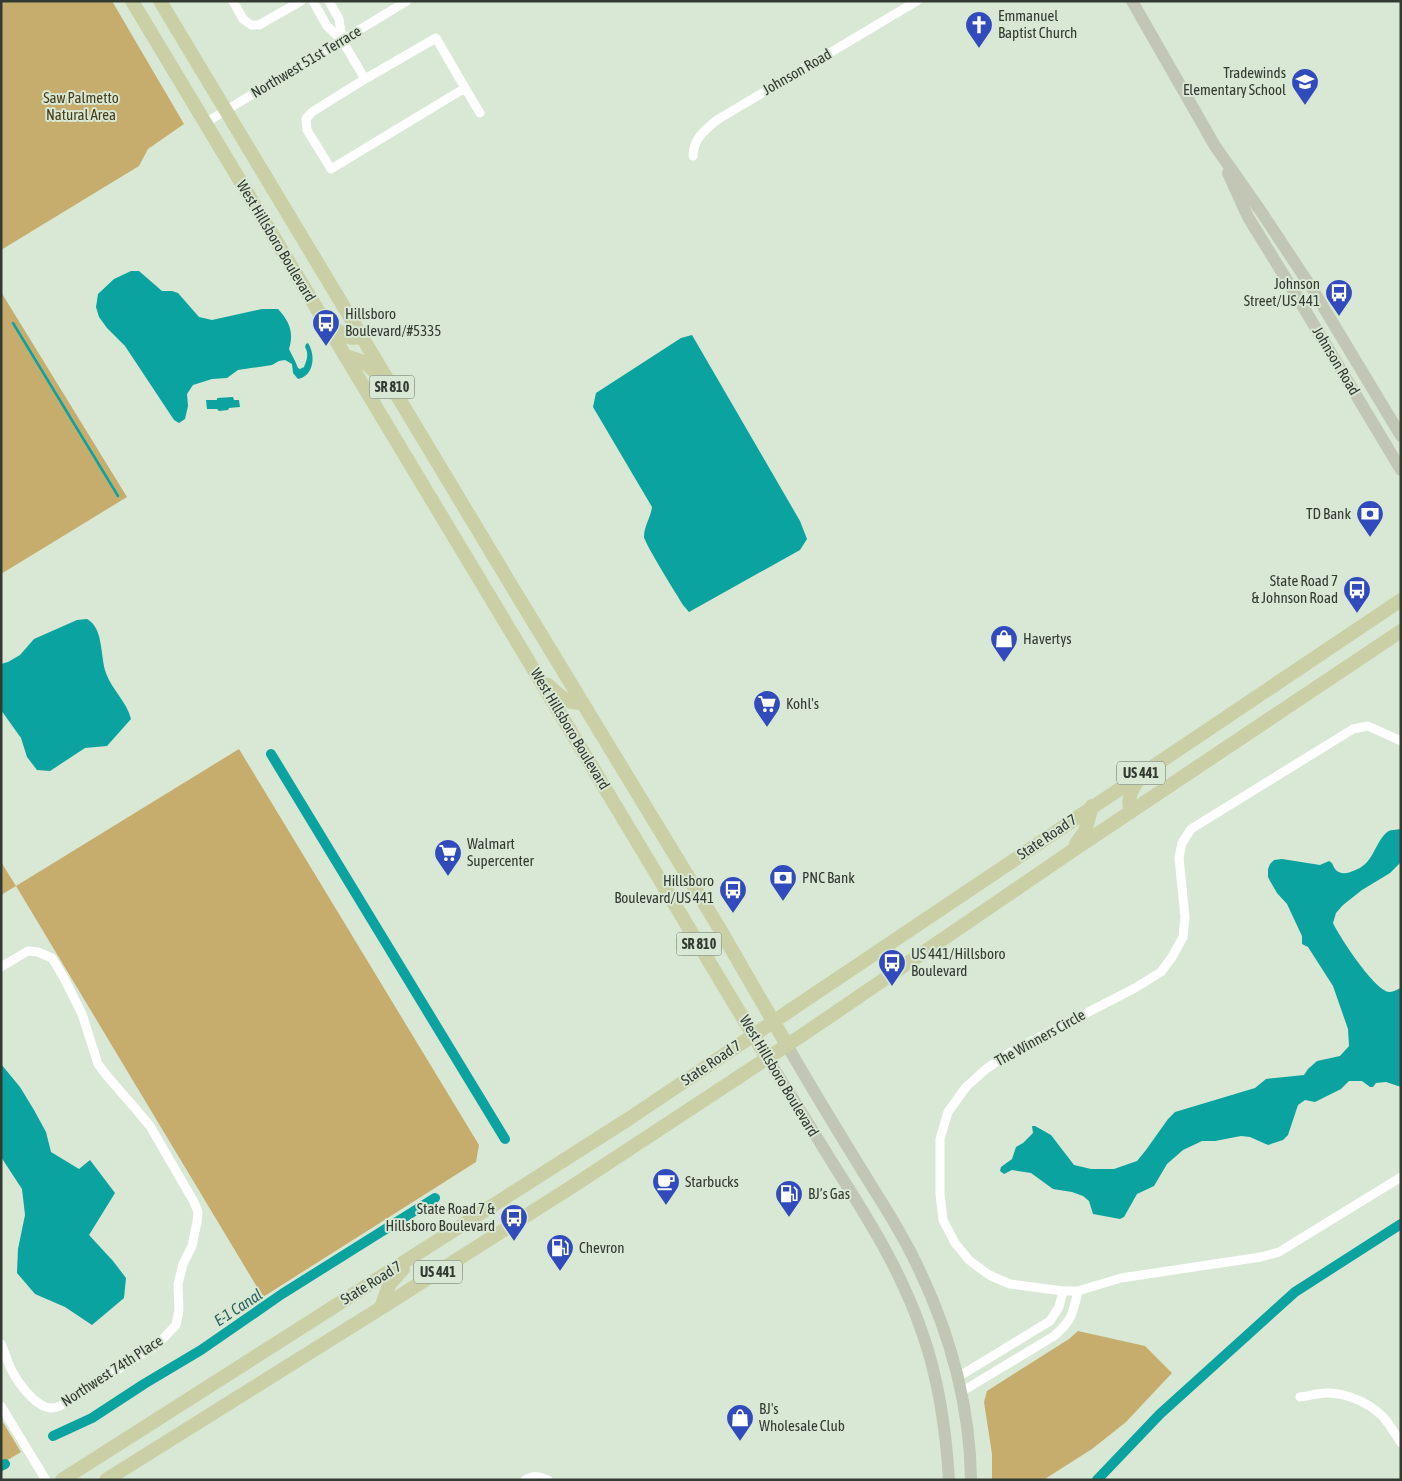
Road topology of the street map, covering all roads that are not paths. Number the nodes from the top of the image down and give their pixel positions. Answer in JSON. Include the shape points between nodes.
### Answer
{"nodes":[{"id":1,"x":132,"y":1,"type":"edge"},
{"id":2,"x":160,"y":1,"type":"edge"},
{"id":3,"x":233,"y":1,"type":"edge"},
{"id":4,"x":301,"y":1,"type":"edge"},
{"id":5,"x":313,"y":1,"type":"edge"},
{"id":6,"x":329,"y":1,"type":"edge"},
{"id":7,"x":407,"y":1,"type":"edge"},
{"id":8,"x":916,"y":1,"type":"edge"},
{"id":9,"x":1132,"y":1,"type":"edge"},
{"id":10,"x":342,"y":40,"type":"junction"},
{"id":11,"x":365,"y":79,"type":"junction"},
{"id":12,"x":465,"y":88,"type":"junction"},
{"id":13,"x":226,"y":110,"type":"junction"},
{"id":14,"x":480,"y":113,"type":"dead end"},
{"id":15,"x":205,"y":122,"type":"junction"},
{"id":16,"x":1215,"y":146,"type":"junction"},
{"id":17,"x":693,"y":156,"type":"dead end"},
{"id":18,"x":1248,"y":217,"type":"junction"},
{"id":19,"x":1299,"y":269,"type":"junction"},
{"id":20,"x":322,"y":318,"type":"junction"},
{"id":21,"x":361,"y":336,"type":"junction"},
{"id":22,"x":345,"y":356,"type":"junction"},
{"id":23,"x":409,"y":416,"type":"junction"},
{"id":24,"x":1401,"y":436,"type":"edge"},
{"id":25,"x":1401,"y":470,"type":"edge"},
{"id":26,"x":1401,"y":600,"type":"edge"},
{"id":27,"x":1401,"y":631,"type":"edge"},
{"id":28,"x":537,"y":674,"type":"junction"},
{"id":29,"x":582,"y":703,"type":"junction"},
{"id":30,"x":556,"y":707,"type":"junction"},
{"id":31,"x":598,"y":729,"type":"junction"},
{"id":32,"x":1401,"y":741,"type":"edge"},
{"id":33,"x":1144,"y":772,"type":"junction"},
{"id":34,"x":1092,"y":806,"type":"junction"},
{"id":35,"x":1131,"y":812,"type":"junction"},
{"id":36,"x":1072,"y":851,"type":"junction"},
{"id":37,"x":1,"y":967,"type":"edge"},
{"id":38,"x":774,"y":1021,"type":"junction"},
{"id":39,"x":754,"y":1035,"type":"junction"},
{"id":40,"x":788,"y":1045,"type":"junction"},
{"id":41,"x":767,"y":1058,"type":"junction"},
{"id":42,"x":1401,"y":1177,"type":"edge"},
{"id":43,"x":415,"y":1255,"type":"junction"},
{"id":44,"x":1063,"y":1291,"type":"junction"},
{"id":45,"x":1078,"y":1291,"type":"junction"},
{"id":46,"x":381,"y":1308,"type":"junction"},
{"id":47,"x":1028,"y":1335,"type":"junction"},
{"id":48,"x":1,"y":1344,"type":"edge"},
{"id":49,"x":1036,"y":1347,"type":"junction"},
{"id":50,"x":958,"y":1377,"type":"junction"},
{"id":51,"x":938,"y":1386,"type":"junction"},
{"id":52,"x":961,"y":1392,"type":"junction"},
{"id":53,"x":1300,"y":1397,"type":"dead end"},
{"id":54,"x":1,"y":1406,"type":"edge"},
{"id":55,"x":1401,"y":1443,"type":"edge"},
{"id":56,"x":99,"y":1456,"type":"junction"},
{"id":57,"x":544,"y":1478,"type":"edge"},
{"id":58,"x":46,"y":1480,"type":"edge"},
{"id":59,"x":62,"y":1480,"type":"edge"},
{"id":60,"x":76,"y":1480,"type":"edge"},
{"id":61,"x":106,"y":1480,"type":"edge"},
{"id":62,"x":525,"y":1480,"type":"edge"},
{"id":63,"x":949,"y":1480,"type":"edge"},
{"id":64,"x":971,"y":1480,"type":"edge"}],
"edges":[{"from":1,"to":15,"type":"main road","name":"West Hillsboro Boulevard","number":"SR 810"},
{"from":2,"to":13,"type":"main road","name":"West Hillsboro Boulevard","number":"SR 810"},
{"from":3,"to":4,"type":"street","via":[[243,19],[251,25],[259,25]]},
{"from":5,"to":10,"type":"street","via":[[328,26]]},
{"from":6,"to":10,"type":"street","via":[[339,19]]},
{"from":7,"to":10,"type":"street","name":"Northwest 51st Terrace"},
{"from":8,"to":17,"type":"street","name":"Johnson Road","via":[[717,120],[703,132],[693,148]]},
{"from":9,"to":16,"type":"street","name":"Johnson Road"},
{"from":10,"to":11,"type":"street"},
{"from":10,"to":13,"type":"street","name":"Northwest 51st Terrace"},
{"from":11,"to":12,"type":"street","via":[[436,38]]},
{"from":11,"to":12,"type":"street","via":[[306,119],[307,130],[330,169]]},
{"from":12,"to":14,"type":"street"},
{"from":13,"to":15,"type":"street","name":"Northwest 51st Terrace"},
{"from":13,"to":21,"type":"main road","name":"West Hillsboro Boulevard","number":"SR 810"},
{"from":15,"to":20,"type":"main road","name":"West Hillsboro Boulevard","number":"SR 810"},
{"from":16,"to":18,"type":"street","name":"Johnson Road"},
{"from":16,"to":19,"type":"street","name":"Johnson Road"},
{"from":18,"to":19,"type":"street","via":[[1260,223],[1289,265]]},
{"from":18,"to":25,"type":"street","name":"Johnson Road"},
{"from":19,"to":24,"type":"street","name":"Johnson Road"},
{"from":20,"to":21,"type":"main road","via":[[346,336],[356,339]]},
{"from":20,"to":22,"type":"main road","name":"West Hillsboro Boulevard","number":"SR 810"},
{"from":21,"to":23,"type":"main road","name":"West Hillsboro Boulevard","number":"SR 810"},
{"from":22,"to":23,"type":"main road","via":[[361,360],[371,368]]},
{"from":22,"to":28,"type":"main road","name":"West Hillsboro Boulevard","number":"SR 810"},
{"from":23,"to":29,"type":"main road","name":"West Hillsboro Boulevard","number":"SR 810"},
{"from":26,"to":33,"type":"main road","name":"State Road 7","number":"US 441"},
{"from":27,"to":35,"type":"main road","name":"State Road 7","number":"US 441"},
{"from":28,"to":29,"type":"main road","via":[[568,701]]},
{"from":28,"to":30,"type":"main road","name":"West Hillsboro Boulevard","number":"SR 810"},
{"from":29,"to":31,"type":"main road","name":"West Hillsboro Boulevard","number":"SR 810"},
{"from":30,"to":31,"type":"main road","via":[[573,711]]},
{"from":30,"to":39,"type":"main road","name":"West Hillsboro Boulevard","number":"SR 810"},
{"from":31,"to":38,"type":"main road","name":"West Hillsboro Boulevard","number":"SR 810"},
{"from":32,"to":44,"type":"street","name":"The Winners Circle","via":[[1368,726],[1354,729],[1191,829],[1182,843],[1179,858],[1185,918],[1183,937],[1160,972],[986,1068],[966,1087],[948,1112],[940,1139],[940,1194],[944,1220],[955,1244],[969,1260],[1001,1281]]},
{"from":33,"to":34,"type":"main road","name":"State Road 7","number":"US 441"},
{"from":33,"to":35,"type":"main road","via":[[1129,798]]},
{"from":34,"to":36,"type":"main road","via":[[1085,831]]},
{"from":34,"to":38,"type":"main road","name":"State Road 7","number":"US 441"},
{"from":35,"to":36,"type":"main road","name":"State Road 7","number":"US 441"},
{"from":36,"to":40,"type":"main road","name":"State Road 7","number":"US 441"},
{"from":37,"to":48,"type":"street","name":"Northwest 74th Place","via":[[28,951],[52,958],[82,1014],[98,1064],[150,1126],[198,1212],[196,1233],[178,1284],[176,1325],[157,1345],[52,1408],[43,1406],[24,1389]]},
{"from":38,"to":39,"type":"main road","name":"State Road 7","number":"US 441"},
{"from":38,"to":40,"type":"main road","name":"West Hillsboro Boulevard","number":"SR 810"},
{"from":39,"to":41,"type":"main road","name":"West Hillsboro Boulevard","number":"SR 810"},
{"from":39,"to":43,"type":"main road","name":"State Road 7","number":"US 441"},
{"from":40,"to":41,"type":"main road","name":"State Road 7","number":"US 441"},
{"from":40,"to":50,"type":"street","name":"West Hillsboro Boulevard","via":[[909,1250],[931,1295]]},
{"from":41,"to":46,"type":"main road","name":"State Road 7","number":"US 441"},
{"from":41,"to":51,"type":"street","name":"West Hillsboro Boulevard","via":[[895,1267],[924,1336]]},
{"from":42,"to":45,"type":"street","name":"The Winners Circle","via":[[1279,1252],[1121,1278]]},
{"from":43,"to":46,"type":"main road","via":[[388,1284]]},
{"from":43,"to":56,"type":"main road","name":"State Road 7","number":"US 441"},
{"from":44,"to":45,"type":"street","name":"The Winners Circle"},
{"from":44,"to":47,"type":"street","via":[[1059,1307],[1050,1321]]},
{"from":45,"to":49,"type":"street","via":[[1072,1316],[1063,1329]]},
{"from":46,"to":61,"type":"main road","name":"State Road 7","number":"US 441"},
{"from":47,"to":49,"type":"street"},
{"from":47,"to":50,"type":"street"},
{"from":49,"to":52,"type":"street"},
{"from":50,"to":51,"type":"street"},
{"from":50,"to":52,"type":"street","name":"West Hillsboro Boulevard"},
{"from":51,"to":52,"type":"street"},
{"from":51,"to":63,"type":"street","name":"West Hillsboro Boulevard"},
{"from":52,"to":64,"type":"street","name":"West Hillsboro Boulevard"},
{"from":53,"to":55,"type":"street","via":[[1326,1393],[1356,1399],[1387,1422]]},
{"from":54,"to":58,"type":"street"},
{"from":56,"to":59,"type":"main road","name":"State Road 7","number":"US 441"},
{"from":56,"to":60,"type":"main road"},
{"from":57,"to":62,"type":"street","via":[[532,1476]]}]}
